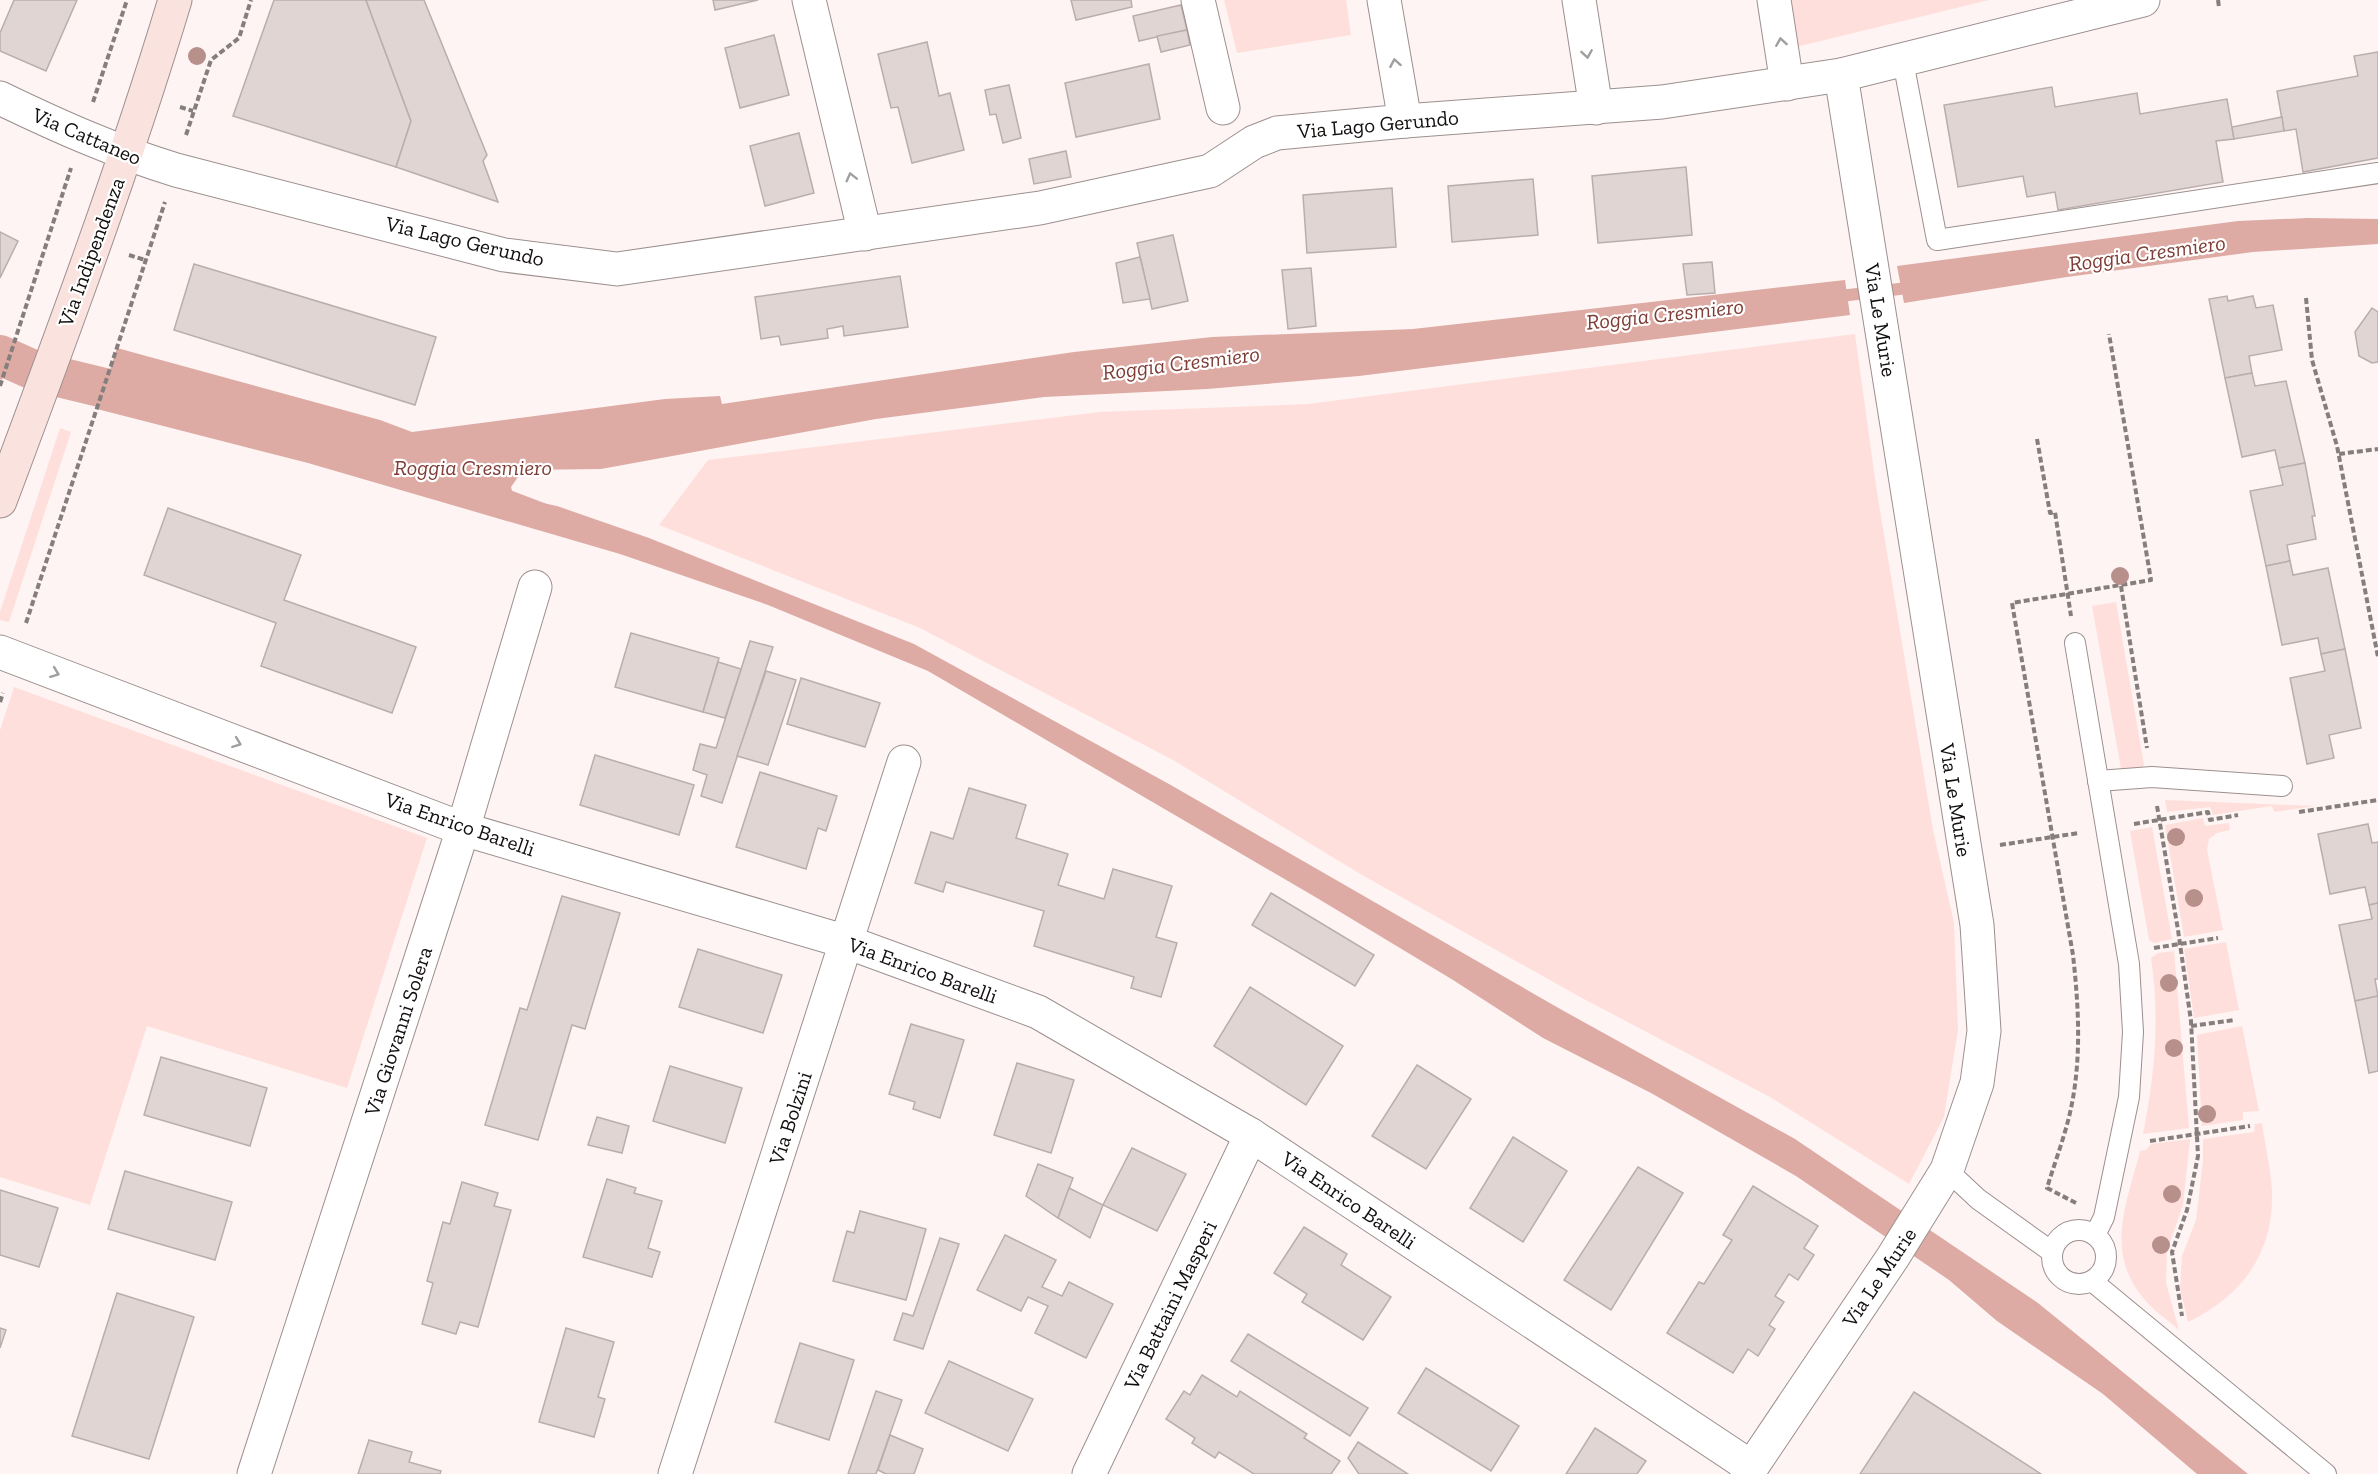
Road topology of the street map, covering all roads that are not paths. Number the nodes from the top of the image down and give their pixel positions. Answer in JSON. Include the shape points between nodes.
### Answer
{"nodes":[{"id":1,"x":176,"y":0,"type":"edge"},
{"id":2,"x":809,"y":0,"type":"edge"},
{"id":3,"x":1198,"y":0,"type":"edge"},
{"id":4,"x":1384,"y":0,"type":"edge"},
{"id":5,"x":1579,"y":0,"type":"edge"},
{"id":6,"x":1774,"y":0,"type":"edge"},
{"id":7,"x":2143,"y":0,"type":"edge"},
{"id":8,"x":1903,"y":61,"type":"junction"},
{"id":9,"x":1841,"y":75,"type":"junction"},
{"id":10,"x":1787,"y":84,"type":"junction"},
{"id":11,"x":0,"y":98,"type":"edge"},
{"id":12,"x":1223,"y":108,"type":"dead end"},
{"id":13,"x":1596,"y":108,"type":"junction"},
{"id":14,"x":1405,"y":120,"type":"junction"},
{"id":15,"x":126,"y":155,"type":"junction"},
{"id":16,"x":176,"y":170,"type":"joint"},
{"id":17,"x":2378,"y":172,"type":"edge"},
{"id":18,"x":865,"y":234,"type":"junction"},
{"id":19,"x":0,"y":501,"type":"edge"},
{"id":20,"x":535,"y":587,"type":"dead end"},
{"id":21,"x":2075,"y":643,"type":"road end"},
{"id":22,"x":7,"y":655,"type":"edge"},
{"id":23,"x":904,"y":762,"type":"dead end"},
{"id":24,"x":2098,"y":781,"type":"junction"},
{"id":25,"x":2282,"y":786,"type":"dead end"},
{"id":26,"x":463,"y":830,"type":"junction"},
{"id":27,"x":847,"y":942,"type":"junction"},
{"id":28,"x":1251,"y":1135,"type":"junction"},
{"id":29,"x":1947,"y":1170,"type":"junction"},
{"id":30,"x":2095,"y":1235,"type":"junction"},
{"id":31,"x":2052,"y":1252,"type":"junction"},
{"id":32,"x":2092,"y":1281,"type":"junction"},
{"id":33,"x":1749,"y":1471,"type":"edge"},
{"id":34,"x":254,"y":1474,"type":"edge"},
{"id":35,"x":675,"y":1474,"type":"edge"},
{"id":36,"x":1089,"y":1474,"type":"edge"},
{"id":37,"x":2326,"y":1474,"type":"edge"}],
"edges":[{"from":1,"to":15,"type":"street","name":"Via Indipendenza"},
{"from":18,"to":2,"type":"street","one_way":true},
{"from":3,"to":12,"type":"street"},
{"from":14,"to":4,"type":"street","one_way":true},
{"from":5,"to":13,"type":"street","one_way":true},
{"from":10,"to":6,"type":"street","one_way":true},
{"from":7,"to":8,"type":"street","name":"Via Lago Gerundo"},
{"from":8,"to":9,"type":"street","name":"Via Lago Gerundo"},
{"from":8,"to":17,"type":"lane","via":[[1937,240]]},
{"from":9,"to":10,"type":"street","name":"Via Lago Gerundo"},
{"from":9,"to":29,"type":"street","name":"Via Le Murie","via":[[1977,925],[1984,1031],[1977,1083]]},
{"from":10,"to":13,"type":"street","name":"Via Lago Gerundo"},
{"from":11,"to":15,"type":"street","name":"Via Cattaneo"},
{"from":13,"to":14,"type":"street","name":"Via Lago Gerundo"},
{"from":14,"to":18,"type":"street","name":"Via Lago Gerundo","via":[[1277,133],[1254,142],[1210,171],[1040,207]]},
{"from":15,"to":16,"type":"street","name":"Via Cattaneo"},
{"from":15,"to":19,"type":"street","name":"Via Indipendenza"},
{"from":16,"to":18,"type":"street","name":"Via Lago Gerundo","via":[[504,255],[617,269]]},
{"from":20,"to":26,"type":"street","name":"Via Giovanni Solera"},
{"from":21,"to":24,"type":"lane"},
{"from":22,"to":26,"type":"street","name":"Via Enrico Barelli","one_way":true},
{"from":23,"to":27,"type":"street","name":"Via Bolzini"},
{"from":24,"to":25,"type":"lane","via":[[2152,777]]},
{"from":24,"to":30,"type":"lane","via":[[2127,952],[2133,1032],[2129,1097],[2120,1146],[2104,1217]]},
{"from":26,"to":27,"type":"street","name":"Via Enrico Barelli"},
{"from":26,"to":34,"type":"street","name":"Via Giovanni Solera"},
{"from":27,"to":28,"type":"street","name":"Via Enrico Barelli","via":[[1038,1012]]},
{"from":27,"to":35,"type":"street","name":"Via Bolzini"},
{"from":28,"to":33,"type":"street","name":"Via Enrico Barelli"},
{"from":28,"to":36,"type":"street","name":"Via Battaini Masperi"},
{"from":29,"to":31,"type":"lane","via":[[1978,1199]]},
{"from":29,"to":33,"type":"street","name":"Via Le Murie"},
{"from":30,"to":31,"type":"lane","via":[[2078,1230],[2068,1232],[2060,1237]]},
{"from":30,"to":32,"type":"lane","via":[[2102,1241],[2107,1259]]},
{"from":31,"to":32,"type":"lane","via":[[2059,1277],[2075,1284]]},
{"from":32,"to":37,"type":"lane"}]}
